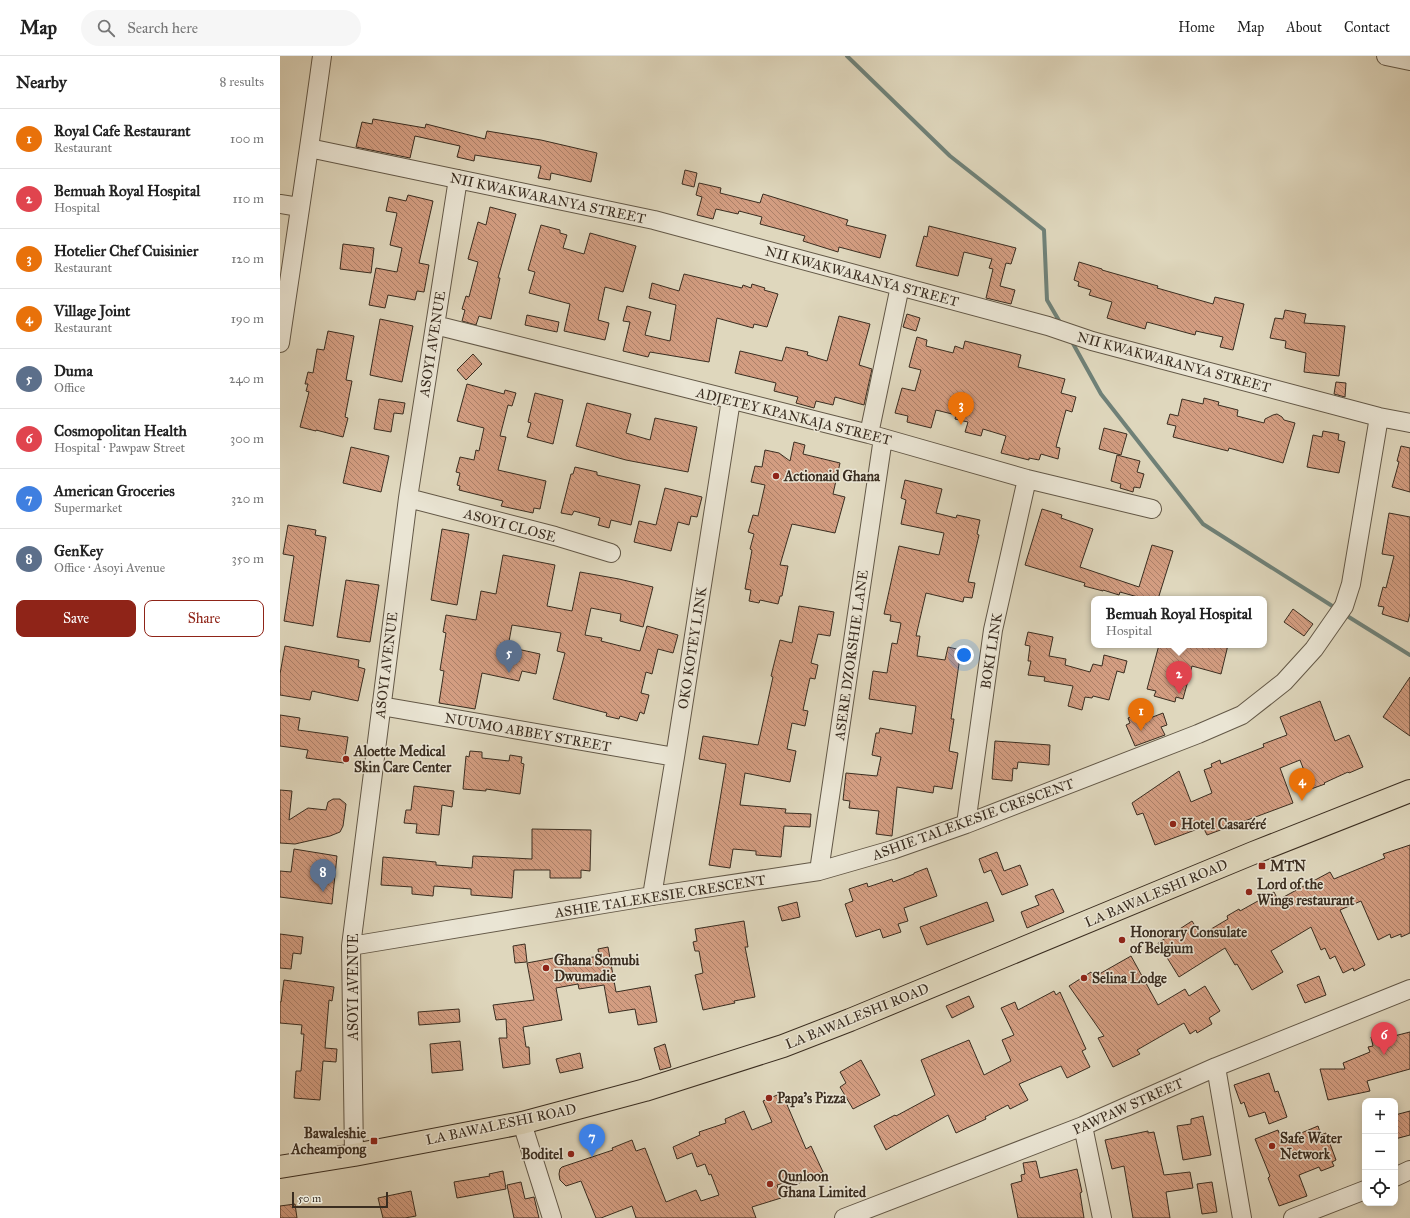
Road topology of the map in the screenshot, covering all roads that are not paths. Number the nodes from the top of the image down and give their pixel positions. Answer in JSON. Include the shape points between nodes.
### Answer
{"nodes":[{"id":1,"x":322,"y":56,"type":"edge"},
{"id":2,"x":1386,"y":56,"type":"edge"},
{"id":3,"x":1410,"y":61,"type":"edge"},
{"id":4,"x":309,"y":148,"type":"junction"},
{"id":5,"x":458,"y":179,"type":"junction"},
{"id":6,"x":280,"y":204,"type":"edge"},
{"id":7,"x":299,"y":207,"type":"junction"},
{"id":8,"x":900,"y":286,"type":"junction"},
{"id":9,"x":435,"y":325,"type":"junction"},
{"id":10,"x":280,"y":343,"type":"edge"},
{"id":11,"x":731,"y":400,"type":"junction"},
{"id":12,"x":1379,"y":417,"type":"junction"},
{"id":13,"x":1410,"y":423,"type":"edge"},
{"id":14,"x":876,"y":436,"type":"junction"},
{"id":15,"x":1027,"y":480,"type":"junction"},
{"id":16,"x":408,"y":498,"type":"junction"},
{"id":17,"x":1152,"y":509,"type":"dead end"},
{"id":18,"x":610,"y":553,"type":"dead end"},
{"id":19,"x":381,"y":706,"type":"junction"},
{"id":20,"x":675,"y":757,"type":"junction"},
{"id":21,"x":1410,"y":791,"type":"edge"},
{"id":22,"x":966,"y":824,"type":"junction"},
{"id":23,"x":819,"y":871,"type":"junction"},
{"id":24,"x":652,"y":896,"type":"junction"},
{"id":25,"x":351,"y":946,"type":"junction"},
{"id":26,"x":1410,"y":989,"type":"edge"},
{"id":27,"x":1216,"y":1067,"type":"junction"},
{"id":28,"x":522,"y":1123,"type":"junction"},
{"id":29,"x":1084,"y":1126,"type":"junction"},
{"id":30,"x":354,"y":1155,"type":"junction"},
{"id":31,"x":280,"y":1167,"type":"edge"},
{"id":32,"x":1410,"y":1170,"type":"edge"},
{"id":33,"x":1398,"y":1176,"type":"edge"},
{"id":34,"x":1362,"y":1191,"type":"edge"},
{"id":35,"x":552,"y":1218,"type":"edge"},
{"id":36,"x":844,"y":1218,"type":"edge"},
{"id":37,"x":1102,"y":1218,"type":"edge"},
{"id":38,"x":1242,"y":1218,"type":"edge"},
{"id":39,"x":1293,"y":1218,"type":"edge"}],
"edges":[{"from":1,"to":4,"type":"street"},
{"from":2,"to":3,"type":"street"},
{"from":4,"to":5,"type":"street","name":"NII KWAKWARANYA STREET"},
{"from":4,"to":7,"type":"street"},
{"from":5,"to":8,"type":"street","name":"NII KWAKWARANYA STREET","via":[[654,220]]},
{"from":5,"to":9,"type":"street","name":"ASOYI AVENUE"},
{"from":6,"to":7,"type":"street"},
{"from":7,"to":10,"type":"street"},
{"from":8,"to":12,"type":"street","name":"NII KWAKWARANYA STREET","via":[[1048,326],[1092,341]]},
{"from":8,"to":14,"type":"street","name":"ASERE DZORSHIE LANE"},
{"from":9,"to":11,"type":"street","name":"ADJETEY KPANKAJA STREET"},
{"from":9,"to":16,"type":"street","name":"ASOYI AVENUE"},
{"from":11,"to":14,"type":"street","name":"ADJETEY KPANKAJA STREET"},
{"from":11,"to":20,"type":"street","name":"OKO KOTEY LINK"},
{"from":12,"to":13,"type":"street","name":"NII KWAKWARANYA STREET"},
{"from":12,"to":22,"type":"street","name":"ASHIE TALEKESIE CRESCENT","via":[[1351,584],[1344,606],[1314,649],[1284,682],[1242,715]]},
{"from":14,"to":15,"type":"street","name":"ADJETEY KPANKAJA STREET"},
{"from":14,"to":23,"type":"street","name":"ASERE DZORSHIE LANE"},
{"from":15,"to":17,"type":"street","name":"ADJETEY KPANKAJA STREET"},
{"from":15,"to":22,"type":"street","name":"BOKI LINK","via":[[993,630]]},
{"from":16,"to":18,"type":"street","name":"ASOYI CLOSE"},
{"from":16,"to":19,"type":"street","name":"ASOYI AVENUE"},
{"from":19,"to":20,"type":"street","name":"NUUMO ABBEY STREET"},
{"from":19,"to":25,"type":"street","name":"ASOYI AVENUE"},
{"from":20,"to":24,"type":"street","name":"OKO KOTEY LINK"},
{"from":21,"to":28,"type":"main road","name":"LA BAWALESHI ROAD","via":[[783,1046],[645,1090]]},
{"from":22,"to":23,"type":"street","name":"ASHIE TALEKESIE CRESCENT","via":[[892,850]]},
{"from":23,"to":24,"type":"street","name":"ASHIE TALEKESIE CRESCENT"},
{"from":24,"to":25,"type":"street","name":"ASHIE TALEKESIE CRESCENT"},
{"from":25,"to":30,"type":"street","name":"ASOYI AVENUE"},
{"from":26,"to":27,"type":"street","name":"PAWPAW STREET"},
{"from":27,"to":29,"type":"street","name":"PAWPAW STREET"},
{"from":27,"to":38,"type":"street"},
{"from":28,"to":30,"type":"main road","name":"LA BAWALESHI ROAD"},
{"from":28,"to":35,"type":"street"},
{"from":29,"to":36,"type":"street","name":"PAWPAW STREET"},
{"from":29,"to":37,"type":"street"},
{"from":30,"to":31,"type":"main road","name":"LA BAWALESHI ROAD"},
{"from":32,"to":33,"type":"street"},
{"from":34,"to":39,"type":"street"}]}
